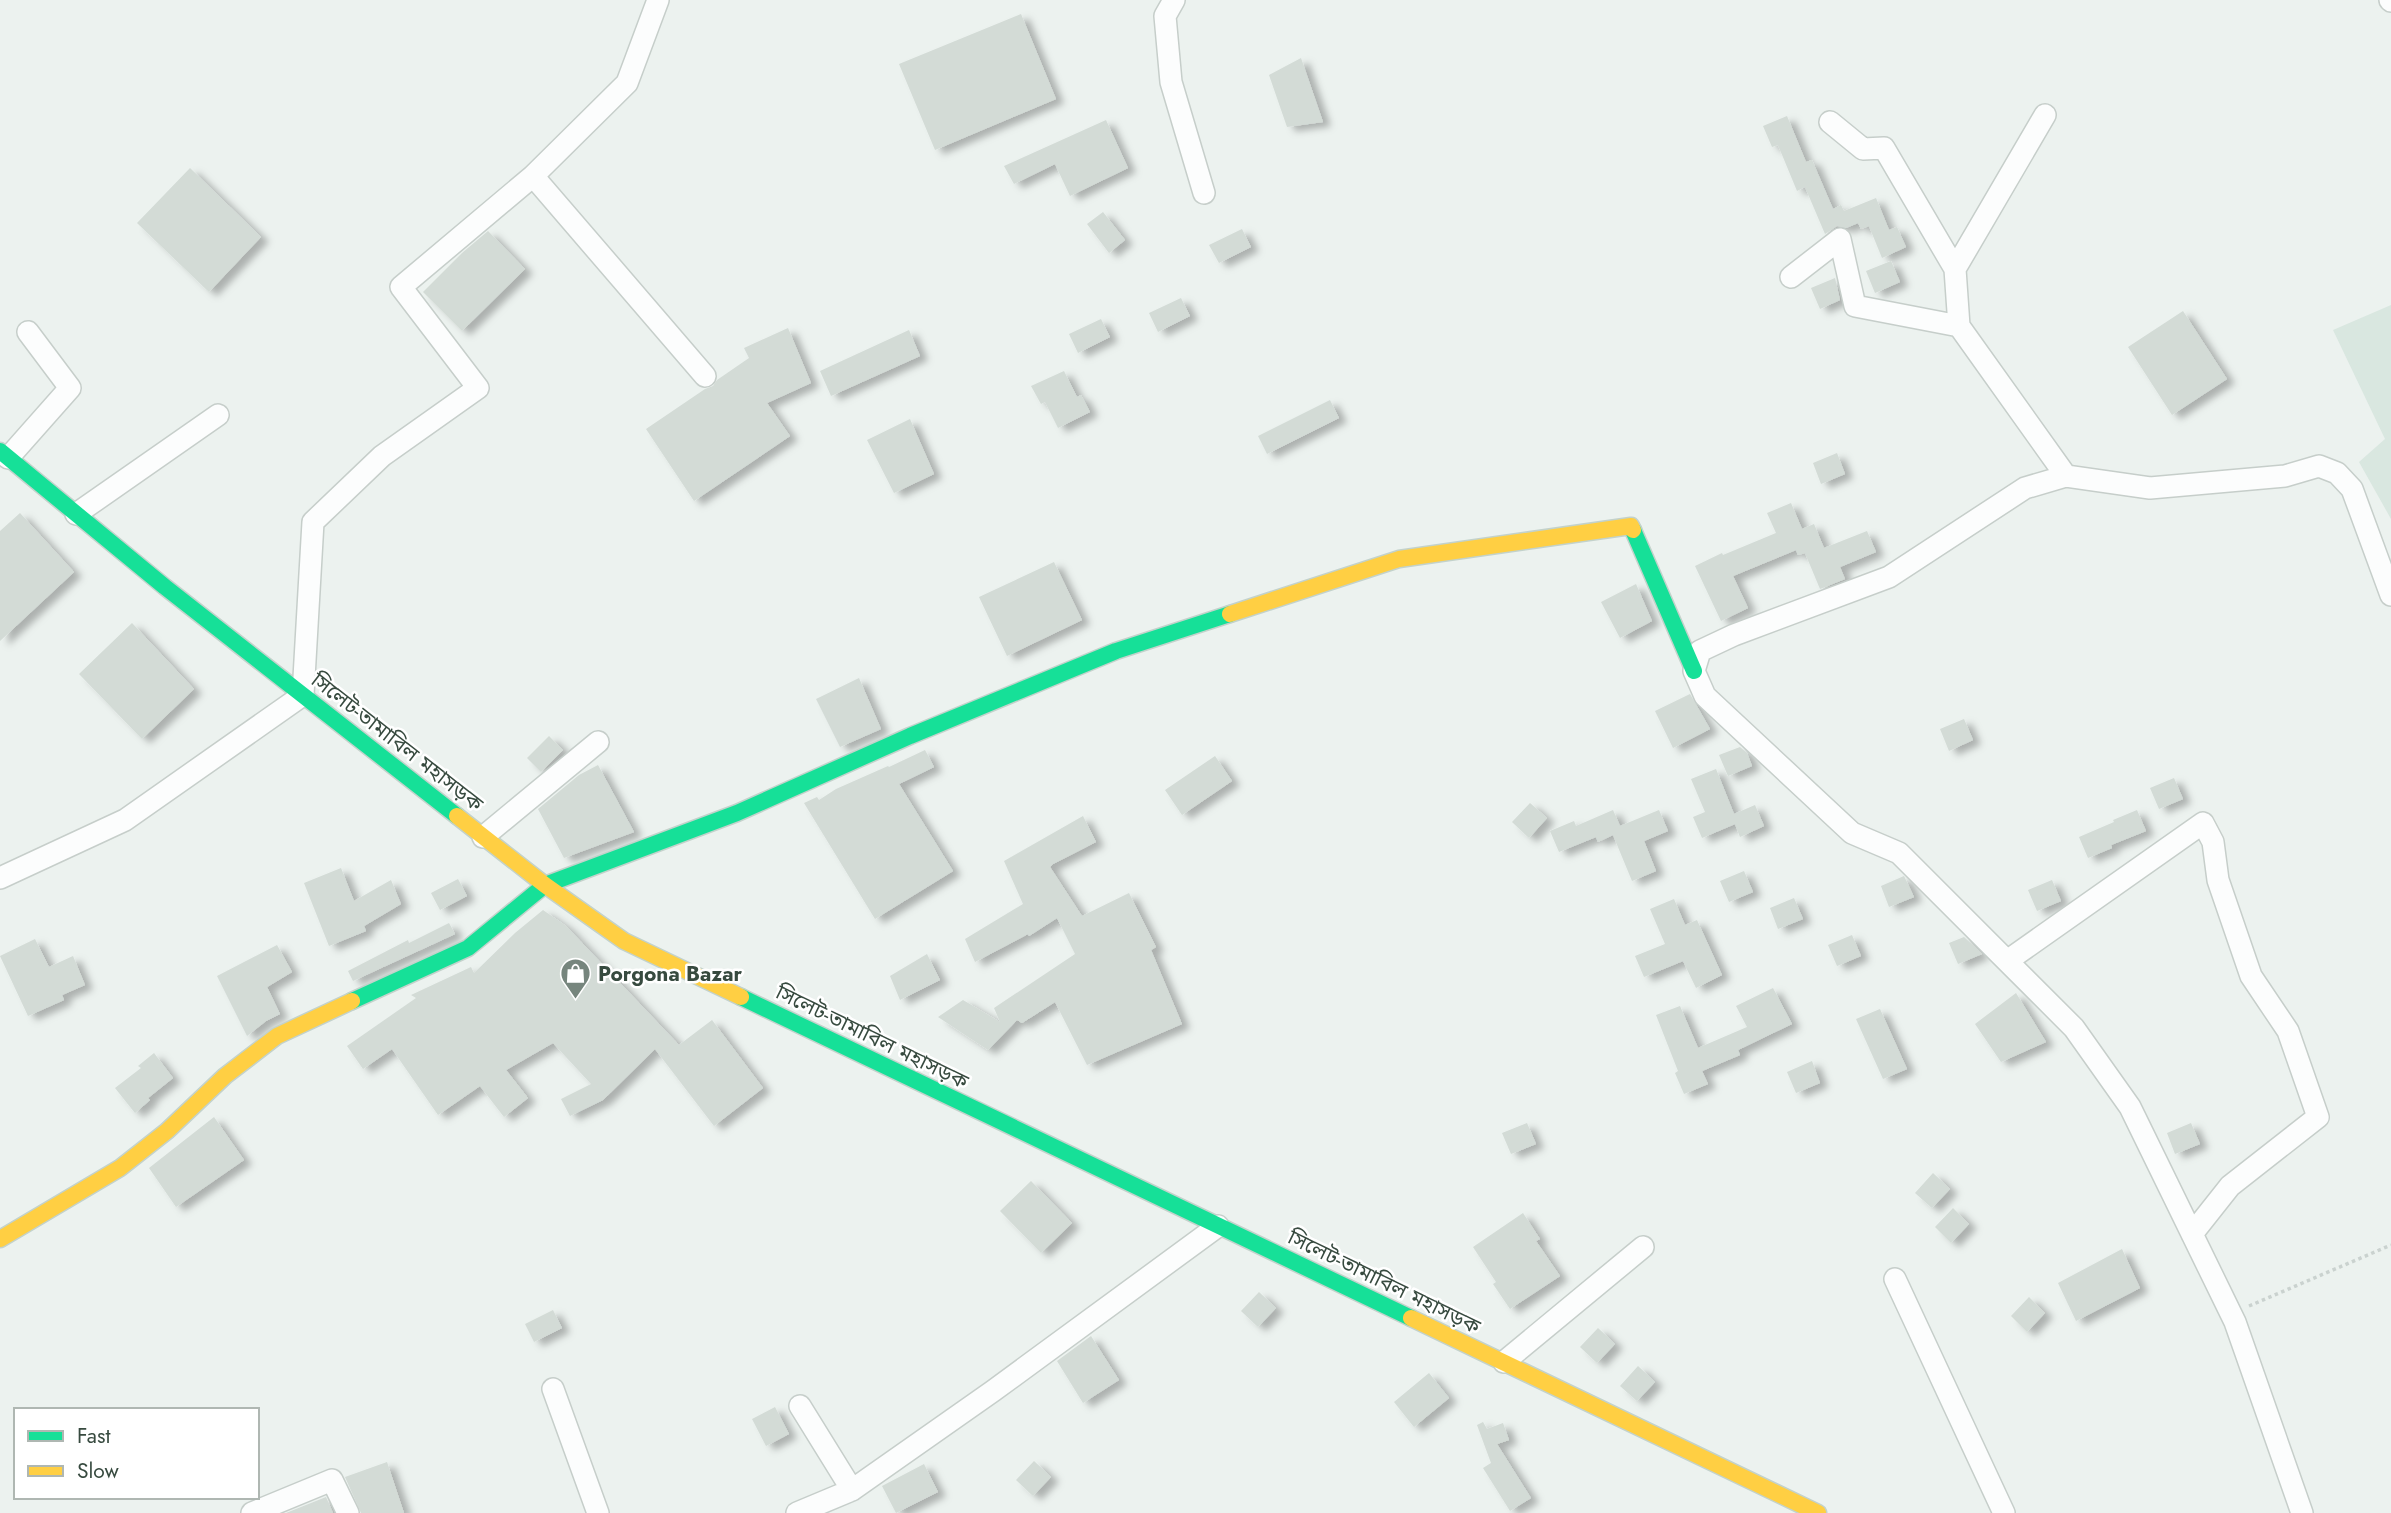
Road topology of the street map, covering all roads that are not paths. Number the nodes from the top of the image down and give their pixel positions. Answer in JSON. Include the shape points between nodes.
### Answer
{"nodes":[{"id":1,"x":658,"y":0,"type":"edge"},
{"id":2,"x":1174,"y":0,"type":"edge"},
{"id":3,"x":2045,"y":115,"type":"dead end"},
{"id":4,"x":1830,"y":122,"type":"dead end"},
{"id":5,"x":533,"y":176,"type":"junction"},
{"id":6,"x":1204,"y":193,"type":"dead end"},
{"id":7,"x":1955,"y":269,"type":"junction"},
{"id":8,"x":1791,"y":277,"type":"dead end"},
{"id":9,"x":1959,"y":326,"type":"junction"},
{"id":10,"x":28,"y":332,"type":"dead end"},
{"id":11,"x":705,"y":376,"type":"dead end"},
{"id":12,"x":218,"y":415,"type":"dead end"},
{"id":13,"x":4,"y":455,"type":"edge"},
{"id":14,"x":2066,"y":476,"type":"junction"},
{"id":15,"x":76,"y":514,"type":"junction"},
{"id":16,"x":2391,"y":594,"type":"edge"},
{"id":17,"x":1694,"y":671,"type":"junction"},
{"id":18,"x":303,"y":695,"type":"junction"},
{"id":19,"x":598,"y":742,"type":"dead end"},
{"id":20,"x":483,"y":837,"type":"junction"},
{"id":21,"x":0,"y":878,"type":"edge"},
{"id":22,"x":545,"y":885,"type":"junction"},
{"id":23,"x":2007,"y":961,"type":"junction"},
{"id":24,"x":1219,"y":1226,"type":"junction"},
{"id":25,"x":2192,"y":1234,"type":"junction"},
{"id":26,"x":0,"y":1239,"type":"edge"},
{"id":27,"x":1643,"y":1247,"type":"dead end"},
{"id":28,"x":1895,"y":1279,"type":"dead end"},
{"id":29,"x":1504,"y":1363,"type":"junction"},
{"id":30,"x":552,"y":1389,"type":"dead end"},
{"id":31,"x":800,"y":1406,"type":"dead end"},
{"id":32,"x":852,"y":1490,"type":"junction"},
{"id":33,"x":803,"y":1512,"type":"edge"},
{"id":34,"x":252,"y":1513,"type":"edge"},
{"id":35,"x":348,"y":1513,"type":"edge"},
{"id":36,"x":598,"y":1513,"type":"edge"},
{"id":37,"x":1818,"y":1513,"type":"edge"},
{"id":38,"x":2004,"y":1513,"type":"edge"},
{"id":39,"x":2302,"y":1513,"type":"edge"}],
"edges":[{"from":1,"to":5,"type":"street","via":[[627,83]]},
{"from":2,"to":6,"type":"street","via":[[1165,16],[1171,82]]},
{"from":3,"to":7,"type":"street"},
{"from":4,"to":7,"type":"street","via":[[1863,149],[1884,148]]},
{"from":5,"to":11,"type":"street"},
{"from":5,"to":18,"type":"street","via":[[401,287],[478,388],[382,456],[313,522]]},
{"from":7,"to":9,"type":"street"},
{"from":8,"to":9,"type":"street","via":[[1840,239],[1855,306]]},
{"from":9,"to":14,"type":"street"},
{"from":10,"to":13,"type":"street","via":[[70,388]]},
{"from":12,"to":15,"type":"street"},
{"from":13,"to":15,"type":"main road","name":"সিলেট-তামাবিল মহাসড়ক"},
{"from":14,"to":16,"type":"street","via":[[2150,488],[2285,476],[2319,466],[2337,473],[2352,489]]},
{"from":14,"to":17,"type":"street","via":[[2025,488],[1889,577],[1700,651]]},
{"from":15,"to":18,"type":"main road","name":"সিলেট-তামাবিল মহাসড়ক"},
{"from":17,"to":22,"type":"main road","via":[[1631,526],[1399,559],[1116,651],[737,813]]},
{"from":17,"to":23,"type":"street","via":[[1705,696],[1852,833],[1899,853]]},
{"from":18,"to":20,"type":"main road","name":"সিলেট-তামাবিল মহাসড়ক"},
{"from":18,"to":21,"type":"street","via":[[125,820]]},
{"from":19,"to":20,"type":"street"},
{"from":20,"to":22,"type":"main road","name":"সিলেট-তামাবিল মহাসড়ক"},
{"from":22,"to":24,"type":"main road","name":"সিলেট-তামাবিল মহাসড়ক","via":[[624,942]]},
{"from":22,"to":26,"type":"main road","via":[[468,948],[277,1036],[120,1168]]},
{"from":23,"to":25,"type":"street","via":[[2074,1028],[2130,1107]]},
{"from":23,"to":25,"type":"street","via":[[2203,823],[2213,842],[2218,880],[2250,976],[2288,1031],[2318,1117],[2230,1186]]},
{"from":24,"to":29,"type":"main road","name":"সিলেট-তামাবিল মহাসড়ক"},
{"from":24,"to":32,"type":"street"},
{"from":25,"to":39,"type":"street","via":[[2231,1314]]},
{"from":27,"to":29,"type":"street"},
{"from":28,"to":38,"type":"street"},
{"from":29,"to":37,"type":"main road","name":"সিলেট-তামাবিল মহাসড়ক"},
{"from":30,"to":36,"type":"street"},
{"from":31,"to":32,"type":"street"},
{"from":32,"to":33,"type":"street"},
{"from":34,"to":35,"type":"street","via":[[332,1479]]}]}
